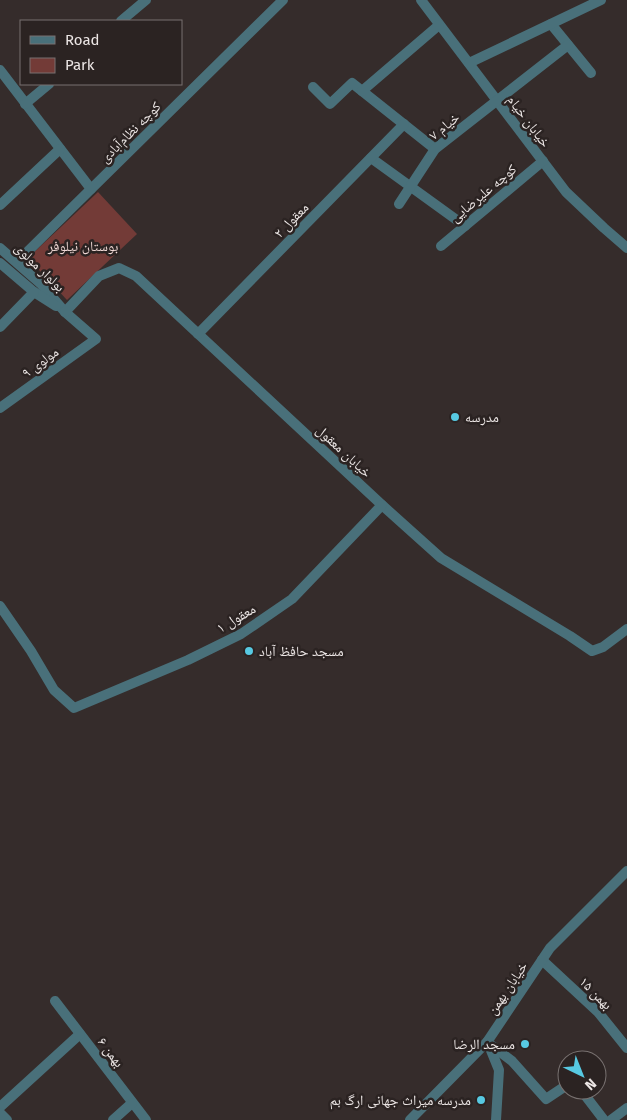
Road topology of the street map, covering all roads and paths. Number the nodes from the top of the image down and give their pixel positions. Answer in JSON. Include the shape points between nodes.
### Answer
{"nodes":[{"id":1,"x":146,"y":0,"type":"edge"},
{"id":2,"x":283,"y":0,"type":"edge"},
{"id":3,"x":421,"y":0,"type":"edge"},
{"id":4,"x":601,"y":0,"type":"edge"},
{"id":5,"x":122,"y":20,"type":"edge"},
{"id":6,"x":551,"y":24,"type":"junction"},
{"id":7,"x":439,"y":25,"type":"junction"},
{"id":8,"x":568,"y":45,"type":"junction"},
{"id":9,"x":469,"y":64,"type":"junction"},
{"id":10,"x":591,"y":73,"type":"dead end"},
{"id":11,"x":1,"y":74,"type":"edge"},
{"id":12,"x":47,"y":85,"type":"edge"},
{"id":13,"x":313,"y":87,"type":"dead end"},
{"id":14,"x":362,"y":92,"type":"junction"},
{"id":15,"x":497,"y":101,"type":"junction"},
{"id":16,"x":25,"y":104,"type":"junction"},
{"id":17,"x":404,"y":124,"type":"junction"},
{"id":18,"x":60,"y":149,"type":"junction"},
{"id":19,"x":435,"y":149,"type":"junction"},
{"id":20,"x":371,"y":158,"type":"junction"},
{"id":21,"x":543,"y":161,"type":"junction"},
{"id":22,"x":410,"y":187,"type":"junction"},
{"id":23,"x":91,"y":189,"type":"junction"},
{"id":24,"x":399,"y":204,"type":"dead end"},
{"id":25,"x":0,"y":205,"type":"edge"},
{"id":26,"x":465,"y":226,"type":"junction"},
{"id":27,"x":441,"y":246,"type":"dead end"},
{"id":28,"x":0,"y":248,"type":"edge"},
{"id":29,"x":627,"y":248,"type":"edge"},
{"id":30,"x":0,"y":262,"type":"edge"},
{"id":31,"x":16,"y":262,"type":"junction"},
{"id":32,"x":34,"y":292,"type":"junction"},
{"id":33,"x":65,"y":312,"type":"junction"},
{"id":34,"x":0,"y":327,"type":"edge"},
{"id":35,"x":198,"y":334,"type":"junction"},
{"id":36,"x":0,"y":408,"type":"edge"},
{"id":37,"x":382,"y":505,"type":"junction"},
{"id":38,"x":0,"y":606,"type":"edge"},
{"id":39,"x":627,"y":629,"type":"edge"},
{"id":40,"x":627,"y":871,"type":"edge"},
{"id":41,"x":542,"y":960,"type":"junction"},
{"id":42,"x":55,"y":1001,"type":"dead end"},
{"id":43,"x":80,"y":1034,"type":"junction"},
{"id":44,"x":487,"y":1042,"type":"junction"},
{"id":45,"x":627,"y":1048,"type":"edge"},
{"id":46,"x":557,"y":1092,"type":"edge"},
{"id":47,"x":589,"y":1100,"type":"edge"},
{"id":48,"x":132,"y":1103,"type":"junction"},
{"id":49,"x":0,"y":1107,"type":"edge"},
{"id":50,"x":627,"y":1108,"type":"edge"},
{"id":51,"x":0,"y":1113,"type":"edge"},
{"id":52,"x":7,"y":1120,"type":"edge"},
{"id":53,"x":113,"y":1120,"type":"edge"},
{"id":54,"x":146,"y":1120,"type":"edge"},
{"id":55,"x":410,"y":1120,"type":"edge"},
{"id":56,"x":496,"y":1120,"type":"edge"},
{"id":57,"x":604,"y":1120,"type":"edge"},
{"id":58,"x":611,"y":1120,"type":"edge"}],
"edges":[{"from":1,"to":5,"type":"street"},
{"from":2,"to":23,"type":"street","name":"کوچه نظام‌آبادی"},
{"from":3,"to":7,"type":"street","name":"خیابان خیام"},
{"from":4,"to":6,"type":"street"},
{"from":6,"to":8,"type":"street"},
{"from":6,"to":9,"type":"street"},
{"from":7,"to":9,"type":"street","name":"خیابان خیام"},
{"from":7,"to":14,"type":"street"},
{"from":8,"to":10,"type":"street"},
{"from":8,"to":15,"type":"street","name":"خیام ۷"},
{"from":9,"to":15,"type":"street","name":"خیابان خیام"},
{"from":11,"to":16,"type":"street"},
{"from":12,"to":16,"type":"street"},
{"from":13,"to":14,"type":"street","via":[[330,104],[352,83]]},
{"from":14,"to":17,"type":"street"},
{"from":15,"to":19,"type":"street","name":"خیام ۷"},
{"from":15,"to":21,"type":"street","name":"خیابان خیام"},
{"from":16,"to":18,"type":"street"},
{"from":17,"to":19,"type":"street"},
{"from":17,"to":20,"type":"street","name":"معقول ۲"},
{"from":18,"to":23,"type":"street"},
{"from":18,"to":25,"type":"street"},
{"from":19,"to":22,"type":"street","name":"خیام ۷"},
{"from":20,"to":22,"type":"street"},
{"from":20,"to":35,"type":"street","name":"معقول ۲"},
{"from":21,"to":26,"type":"street","name":"کوچه علیرضایی"},
{"from":21,"to":29,"type":"street","name":"خیابان خیام","via":[[566,192]]},
{"from":22,"to":24,"type":"street","name":"خیام ۷"},
{"from":22,"to":26,"type":"street"},
{"from":23,"to":31,"type":"street","name":"کوچه نظام‌آبادی"},
{"from":26,"to":27,"type":"street","name":"کوچه علیرضایی"},
{"from":28,"to":31,"type":"street","name":"بولوار مولوی"},
{"from":30,"to":32,"type":"street","name":"بولوار مولوی"},
{"from":31,"to":33,"type":"street","name":"بولوار مولوی"},
{"from":32,"to":33,"type":"street","name":"بولوار مولوی"},
{"from":32,"to":34,"type":"street"},
{"from":33,"to":35,"type":"street","name":"خیابان معقول","via":[[99,276],[119,268],[136,276]]},
{"from":33,"to":36,"type":"street","name":"مولوی ۹","via":[[96,339]]},
{"from":35,"to":37,"type":"street","name":"خیابان معقول"},
{"from":37,"to":38,"type":"street","name":"معقول ۱","via":[[292,599],[241,634],[74,708],[54,690]]},
{"from":37,"to":39,"type":"street","name":"خیابان معقول","via":[[441,558],[592,650],[603,647]]},
{"from":40,"to":41,"type":"street","name":"خیابان بهمن","via":[[550,948]]},
{"from":41,"to":44,"type":"street","name":"خیابان بهمن"},
{"from":41,"to":45,"type":"street","name":"بهمن ۱۵","via":[[598,1012]]},
{"from":42,"to":43,"type":"street","name":"بهمن ۶"},
{"from":43,"to":48,"type":"street","name":"بهمن ۶"},
{"from":43,"to":49,"type":"street"},
{"from":44,"to":46,"type":"street","via":[[512,1061],[546,1099]]},
{"from":44,"to":55,"type":"street","name":"خیابان بهمن"},
{"from":44,"to":56,"type":"street","via":[[499,1070]]},
{"from":47,"to":57,"type":"street"},
{"from":48,"to":53,"type":"street"},
{"from":48,"to":54,"type":"street","name":"بهمن ۶"},
{"from":50,"to":58,"type":"street"},
{"from":51,"to":52,"type":"street"}]}
